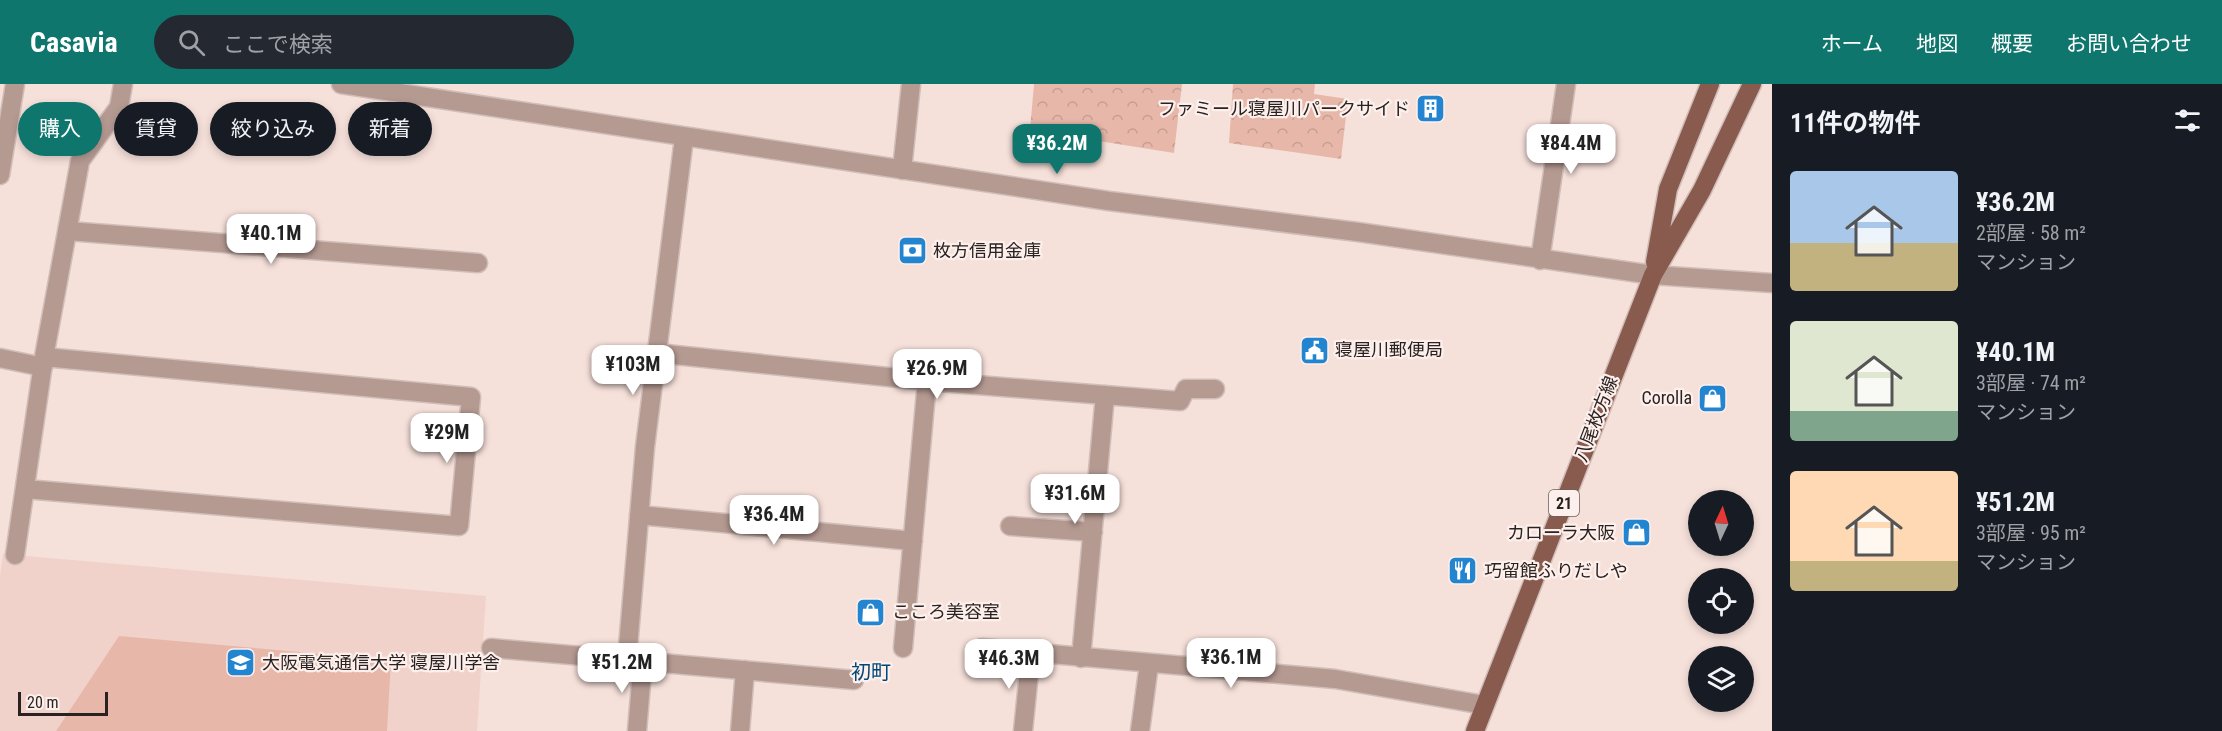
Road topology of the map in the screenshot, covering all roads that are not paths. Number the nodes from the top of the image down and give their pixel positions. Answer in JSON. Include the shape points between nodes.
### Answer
{"nodes":[{"id":1,"x":15,"y":84,"type":"edge"},
{"id":2,"x":123,"y":84,"type":"edge"},
{"id":3,"x":340,"y":84,"type":"edge"},
{"id":4,"x":911,"y":84,"type":"edge"},
{"id":5,"x":1566,"y":84,"type":"edge"},
{"id":6,"x":1710,"y":84,"type":"edge"},
{"id":7,"x":1752,"y":84,"type":"edge"},
{"id":8,"x":684,"y":138,"type":"junction"},
{"id":9,"x":902,"y":170,"type":"junction"},
{"id":10,"x":0,"y":176,"type":"edge"},
{"id":11,"x":68,"y":231,"type":"junction"},
{"id":12,"x":1540,"y":260,"type":"junction"},
{"id":13,"x":478,"y":263,"type":"dead end"},
{"id":14,"x":1653,"y":275,"type":"junction"},
{"id":15,"x":1772,"y":283,"type":"edge"},
{"id":16,"x":656,"y":353,"type":"junction"},
{"id":17,"x":5,"y":359,"type":"edge"},
{"id":18,"x":42,"y":364,"type":"junction"},
{"id":19,"x":927,"y":381,"type":"junction"},
{"id":20,"x":1215,"y":389,"type":"dead end"},
{"id":21,"x":1105,"y":395,"type":"junction"},
{"id":22,"x":25,"y":489,"type":"junction"},
{"id":23,"x":639,"y":515,"type":"junction"},
{"id":24,"x":1010,"y":526,"type":"dead end"},
{"id":25,"x":1093,"y":532,"type":"junction"},
{"id":26,"x":913,"y":541,"type":"junction"},
{"id":27,"x":10,"y":546,"type":"edge"},
{"id":28,"x":490,"y":648,"type":"dead end"},
{"id":29,"x":903,"y":648,"type":"dead end"},
{"id":30,"x":982,"y":648,"type":"dead end"},
{"id":31,"x":1031,"y":653,"type":"junction"},
{"id":32,"x":1081,"y":658,"type":"junction"},
{"id":33,"x":635,"y":660,"type":"junction"},
{"id":34,"x":1149,"y":664,"type":"junction"},
{"id":35,"x":745,"y":670,"type":"junction"},
{"id":36,"x":854,"y":680,"type":"dead end"},
{"id":37,"x":1484,"y":705,"type":"junction"},
{"id":38,"x":637,"y":731,"type":"edge"},
{"id":39,"x":740,"y":731,"type":"edge"},
{"id":40,"x":1023,"y":731,"type":"edge"},
{"id":41,"x":1140,"y":731,"type":"edge"},
{"id":42,"x":1474,"y":731,"type":"edge"}],
"edges":[{"from":1,"to":10,"type":"street"},
{"from":2,"to":11,"type":"street","via":[[119,107],[80,161]]},
{"from":3,"to":8,"type":"street"},
{"from":4,"to":9,"type":"street"},
{"from":5,"to":12,"type":"street"},
{"from":6,"to":14,"type":"main road","name":"八尾枚方線","number":"21","via":[[1668,189]]},
{"from":7,"to":14,"type":"main road","name":"八尾枚方線","number":"21","via":[[1702,190]]},
{"from":8,"to":9,"type":"street"},
{"from":8,"to":16,"type":"street"},
{"from":9,"to":12,"type":"street"},
{"from":11,"to":13,"type":"street"},
{"from":11,"to":18,"type":"street"},
{"from":12,"to":14,"type":"street"},
{"from":14,"to":15,"type":"street"},
{"from":14,"to":37,"type":"main road","name":"八尾枚方線","number":"21"},
{"from":16,"to":19,"type":"street"},
{"from":16,"to":23,"type":"street"},
{"from":17,"to":18,"type":"street"},
{"from":18,"to":22,"type":"street"},
{"from":18,"to":22,"type":"street","via":[[471,397],[459,526]]},
{"from":19,"to":21,"type":"street"},
{"from":19,"to":26,"type":"street"},
{"from":20,"to":21,"type":"street","via":[[1186,389],[1180,401]]},
{"from":21,"to":25,"type":"street"},
{"from":22,"to":27,"type":"street"},
{"from":23,"to":26,"type":"street"},
{"from":23,"to":33,"type":"street"},
{"from":24,"to":25,"type":"street"},
{"from":25,"to":32,"type":"street"},
{"from":26,"to":29,"type":"street"},
{"from":28,"to":33,"type":"street"},
{"from":30,"to":31,"type":"street"},
{"from":31,"to":32,"type":"street"},
{"from":31,"to":40,"type":"street"},
{"from":32,"to":34,"type":"street"},
{"from":33,"to":35,"type":"street"},
{"from":33,"to":38,"type":"street"},
{"from":34,"to":37,"type":"street","via":[[1335,679]]},
{"from":34,"to":41,"type":"street"},
{"from":35,"to":36,"type":"street"},
{"from":35,"to":39,"type":"street"},
{"from":37,"to":42,"type":"main road","name":"八尾枚方線","number":"21"}]}
